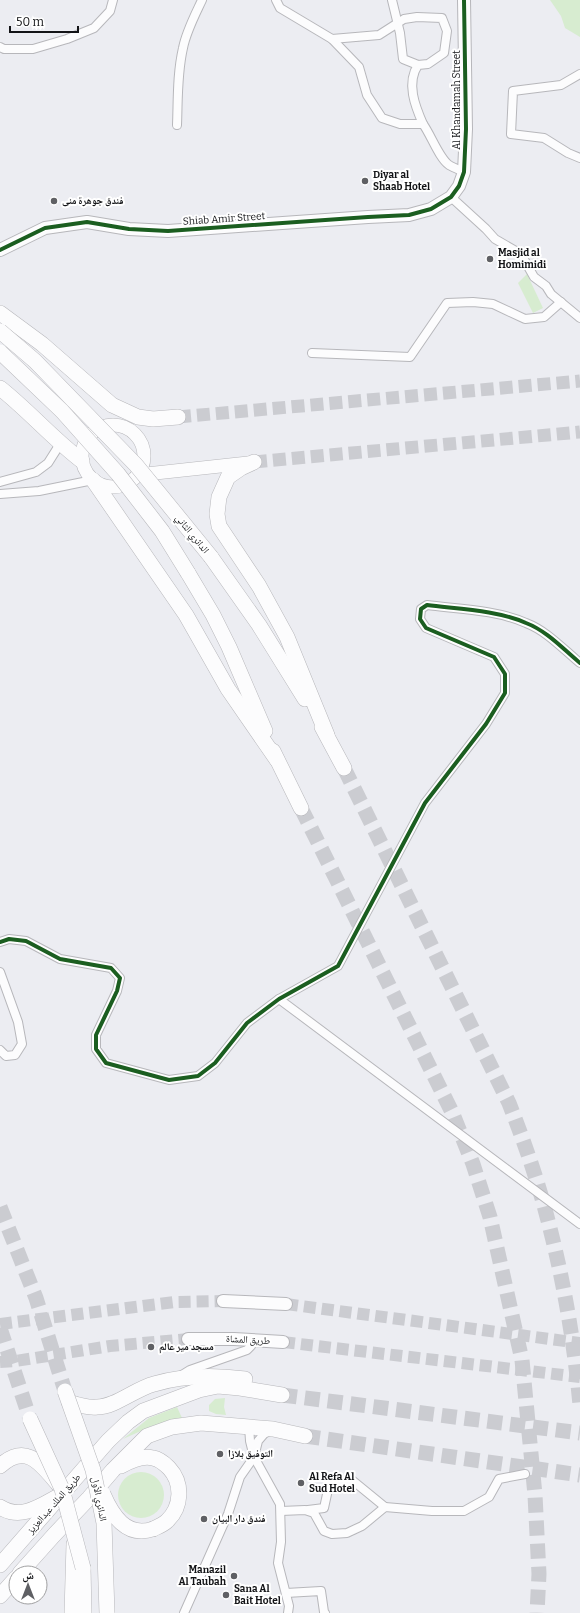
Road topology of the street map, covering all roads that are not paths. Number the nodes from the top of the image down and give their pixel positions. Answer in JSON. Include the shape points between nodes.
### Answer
{"nodes":[{"id":1,"x":113,"y":0,"type":"edge"},
{"id":2,"x":202,"y":0,"type":"edge"},
{"id":3,"x":276,"y":0,"type":"edge"},
{"id":4,"x":392,"y":0,"type":"edge"},
{"id":5,"x":464,"y":0,"type":"edge"},
{"id":6,"x":398,"y":24,"type":"junction"},
{"id":7,"x":332,"y":39,"type":"junction"},
{"id":8,"x":0,"y":47,"type":"edge"},
{"id":9,"x":418,"y":65,"type":"junction"},
{"id":10,"x":580,"y":74,"type":"edge"},
{"id":11,"x":423,"y":124,"type":"junction"},
{"id":12,"x":177,"y":125,"type":"dead end"},
{"id":13,"x":580,"y":158,"type":"edge"},
{"id":14,"x":464,"y":172,"type":"junction"},
{"id":15,"x":451,"y":197,"type":"junction"},
{"id":16,"x":0,"y":250,"type":"edge"},
{"id":17,"x":561,"y":302,"type":"junction"},
{"id":18,"x":2,"y":314,"type":"edge"},
{"id":19,"x":580,"y":318,"type":"edge"},
{"id":20,"x":0,"y":331,"type":"edge"},
{"id":21,"x":0,"y":352,"type":"edge"},
{"id":22,"x":312,"y":353,"type":"dead end"},
{"id":23,"x":0,"y":388,"type":"edge"},
{"id":24,"x":178,"y":417,"type":"joint"},
{"id":25,"x":125,"y":427,"type":"junction"},
{"id":26,"x":60,"y":444,"type":"junction"},
{"id":27,"x":82,"y":460,"type":"junction"},
{"id":28,"x":254,"y":462,"type":"joint"},
{"id":29,"x":137,"y":475,"type":"junction"},
{"id":30,"x":93,"y":480,"type":"junction"},
{"id":31,"x":0,"y":482,"type":"edge"},
{"id":32,"x":0,"y":494,"type":"edge"},
{"id":33,"x":580,"y":663,"type":"edge"},
{"id":34,"x":327,"y":735,"type":"junction"},
{"id":35,"x":277,"y":760,"type":"junction"},
{"id":36,"x":344,"y":768,"type":"tunnel mouth"},
{"id":37,"x":301,"y":808,"type":"tunnel mouth"},
{"id":38,"x":0,"y":942,"type":"edge"},
{"id":39,"x":0,"y":972,"type":"edge"},
{"id":40,"x":279,"y":999,"type":"junction"},
{"id":41,"x":0,"y":1050,"type":"edge"},
{"id":42,"x":580,"y":1224,"type":"edge"},
{"id":43,"x":223,"y":1301,"type":"tunnel mouth"},
{"id":44,"x":286,"y":1304,"type":"tunnel mouth"},
{"id":45,"x":188,"y":1339,"type":"tunnel mouth"},
{"id":46,"x":252,"y":1340,"type":"junction"},
{"id":47,"x":283,"y":1342,"type":"tunnel mouth"},
{"id":48,"x":174,"y":1379,"type":"junction"},
{"id":49,"x":30,"y":1419,"type":"tunnel mouth"},
{"id":50,"x":249,"y":1426,"type":"junction"},
{"id":51,"x":273,"y":1429,"type":"junction"},
{"id":52,"x":305,"y":1436,"type":"tunnel mouth"},
{"id":53,"x":254,"y":1457,"type":"junction"},
{"id":54,"x":0,"y":1466,"type":"edge"},
{"id":55,"x":93,"y":1470,"type":"junction"},
{"id":56,"x":113,"y":1470,"type":"junction"},
{"id":57,"x":525,"y":1474,"type":"tunnel mouth"},
{"id":58,"x":64,"y":1491,"type":"junction"},
{"id":59,"x":0,"y":1507,"type":"edge"},
{"id":60,"x":384,"y":1507,"type":"junction"},
{"id":61,"x":305,"y":1510,"type":"junction"},
{"id":62,"x":282,"y":1511,"type":"junction"},
{"id":63,"x":0,"y":1564,"type":"edge"},
{"id":64,"x":79,"y":1564,"type":"junction"},
{"id":65,"x":27,"y":1565,"type":"edge"},
{"id":66,"x":8,"y":1587,"type":"edge"},
{"id":67,"x":286,"y":1592,"type":"junction"},
{"id":68,"x":0,"y":1596,"type":"edge"},
{"id":69,"x":72,"y":1613,"type":"edge"},
{"id":70,"x":84,"y":1613,"type":"edge"},
{"id":71,"x":107,"y":1613,"type":"edge"},
{"id":72,"x":184,"y":1613,"type":"edge"},
{"id":73,"x":288,"y":1613,"type":"edge"},
{"id":74,"x":325,"y":1613,"type":"edge"}],
"edges":[{"from":1,"to":8,"type":"street","via":[[110,11],[94,28],[33,49]]},
{"from":2,"to":12,"type":"street","via":[[183,47],[178,80]]},
{"from":3,"to":7,"type":"street","via":[[280,8]]},
{"from":4,"to":6,"type":"street"},
{"from":5,"to":14,"type":"street","name":"Al Khandamah Street"},
{"from":6,"to":7,"type":"street","via":[[379,35]]},
{"from":6,"to":9,"type":"street","via":[[403,59]]},
{"from":6,"to":9,"type":"street","via":[[404,19],[417,17],[442,18],[447,31],[444,53],[428,64]]},
{"from":7,"to":11,"type":"street","via":[[359,67],[367,95],[382,118],[400,124]]},
{"from":9,"to":11,"type":"street","via":[[412,86],[415,106]]},
{"from":10,"to":13,"type":"street","via":[[561,85],[513,91],[511,134],[544,138]]},
{"from":11,"to":14,"type":"street","via":[[441,156],[449,165]]},
{"from":14,"to":15,"type":"street","name":"Al Khandamah Street","via":[[459,186]]},
{"from":15,"to":16,"type":"street","name":"Shiab Amir Street","via":[[431,209],[409,216],[168,231],[129,229],[87,222],[45,228]]},
{"from":15,"to":17,"type":"street","via":[[495,239],[521,254],[534,277]]},
{"from":17,"to":19,"type":"street"},
{"from":17,"to":22,"type":"street","via":[[544,316],[525,319],[493,304],[446,303],[410,357]]},
{"from":18,"to":24,"type":"highway","via":[[112,405],[138,417]]},
{"from":20,"to":34,"type":"highway","name":"الدائري الثاني","bridge":true,"via":[[35,361],[136,465],[211,557],[259,625]]},
{"from":21,"to":35,"type":"highway","bridge":true,"via":[[62,411],[118,474],[162,531],[213,615]]},
{"from":23,"to":26,"type":"highway"},
{"from":24,"to":25,"type":"main road"},
{"from":25,"to":27,"type":"main road","via":[[106,425],[97,428],[84,442]]},
{"from":25,"to":29,"type":"main road","via":[[133,432],[143,448],[142,467]]},
{"from":26,"to":27,"type":"highway"},
{"from":26,"to":31,"type":"street","via":[[48,463],[36,472]]},
{"from":27,"to":30,"type":"main road","via":[[84,468]]},
{"from":28,"to":29,"type":"main road"},
{"from":28,"to":34,"type":"highway","via":[[228,477],[219,497],[219,526],[259,586],[287,637]]},
{"from":29,"to":30,"type":"main road","via":[[125,484],[111,487]]},
{"from":30,"to":32,"type":"street","via":[[39,491]]},
{"from":30,"to":35,"type":"highway","via":[[186,615],[228,689]]},
{"from":33,"to":40,"type":"street","via":[[548,635],[526,623],[499,615],[427,605],[421,609],[420,619],[426,628],[494,657],[505,674],[505,693],[486,724],[425,803],[338,966]]},
{"from":34,"to":36,"type":"highway","name":"الدائري الثاني"},
{"from":35,"to":37,"type":"highway"},
{"from":38,"to":40,"type":"street","via":[[9,939],[26,941],[60,959],[111,968],[120,978],[117,991],[96,1036],[96,1049],[106,1063],[169,1080],[198,1076],[215,1063],[247,1023]]},
{"from":39,"to":41,"type":"street","via":[[18,1022],[22,1044],[15,1055],[6,1056]]},
{"from":40,"to":42,"type":"street"},
{"from":43,"to":44,"type":"street"},
{"from":45,"to":46,"type":"street","name":"طريق المشاة"},
{"from":46,"to":47,"type":"street","name":"طريق المشاة"},
{"from":46,"to":48,"type":"street","via":[[247,1350],[190,1370]]},
{"from":48,"to":55,"type":"highway","name":"الدائري الأول","bridge":true,"via":[[147,1386],[98,1408],[84,1406],[67,1396]]},
{"from":48,"to":58,"type":"highway","name":"طريق الملك عبدالعزيز","via":[[201,1375],[265,1382],[282,1395],[218,1386],[199,1390],[143,1411],[108,1441]]},
{"from":49,"to":58,"type":"highway","bridge":true},
{"from":50,"to":51,"type":"highway","name":"طريق الملك عبدالعزيز"},
{"from":50,"to":53,"type":"street"},
{"from":50,"to":56,"type":"highway","name":"طريق الملك عبدالعزيز","via":[[201,1423],[172,1427],[147,1436]]},
{"from":51,"to":52,"type":"highway","name":"طريق الملك عبدالعزيز"},
{"from":51,"to":53,"type":"street","via":[[264,1434],[258,1442]]},
{"from":53,"to":62,"type":"street"},
{"from":53,"to":72,"type":"street","via":[[240,1477],[228,1514]]},
{"from":54,"to":58,"type":"highway","bridge":true,"via":[[19,1456],[29,1456],[35,1459]]},
{"from":55,"to":56,"type":"highway","bridge":true,"via":[[108,1506],[119,1522],[132,1529],[146,1531],[167,1521],[179,1497],[178,1482],[164,1464],[153,1458],[136,1458]]},
{"from":55,"to":71,"type":"highway","name":"الدائري الأول","bridge":true,"via":[[104,1523]]},
{"from":56,"to":65,"type":"highway","name":"طريق الملك عبدالعزيز"},
{"from":57,"to":60,"type":"street","via":[[499,1479],[489,1496],[464,1511]]},
{"from":58,"to":59,"type":"highway","via":[[21,1513],[9,1512]]},
{"from":58,"to":63,"type":"highway","name":"طريق الملك عبدالعزيز"},
{"from":58,"to":64,"type":"highway","bridge":true},
{"from":60,"to":61,"type":"street","via":[[362,1526],[332,1534],[324,1531],[314,1513]]},
{"from":60,"to":61,"type":"street","via":[[352,1480],[345,1480],[329,1485],[324,1508]]},
{"from":61,"to":62,"type":"street"},
{"from":62,"to":67,"type":"street","via":[[278,1563]]},
{"from":64,"to":69,"type":"highway"},
{"from":64,"to":70,"type":"highway"},
{"from":66,"to":68,"type":"highway"},
{"from":67,"to":73,"type":"street"},
{"from":67,"to":74,"type":"street","via":[[321,1591]]}]}
